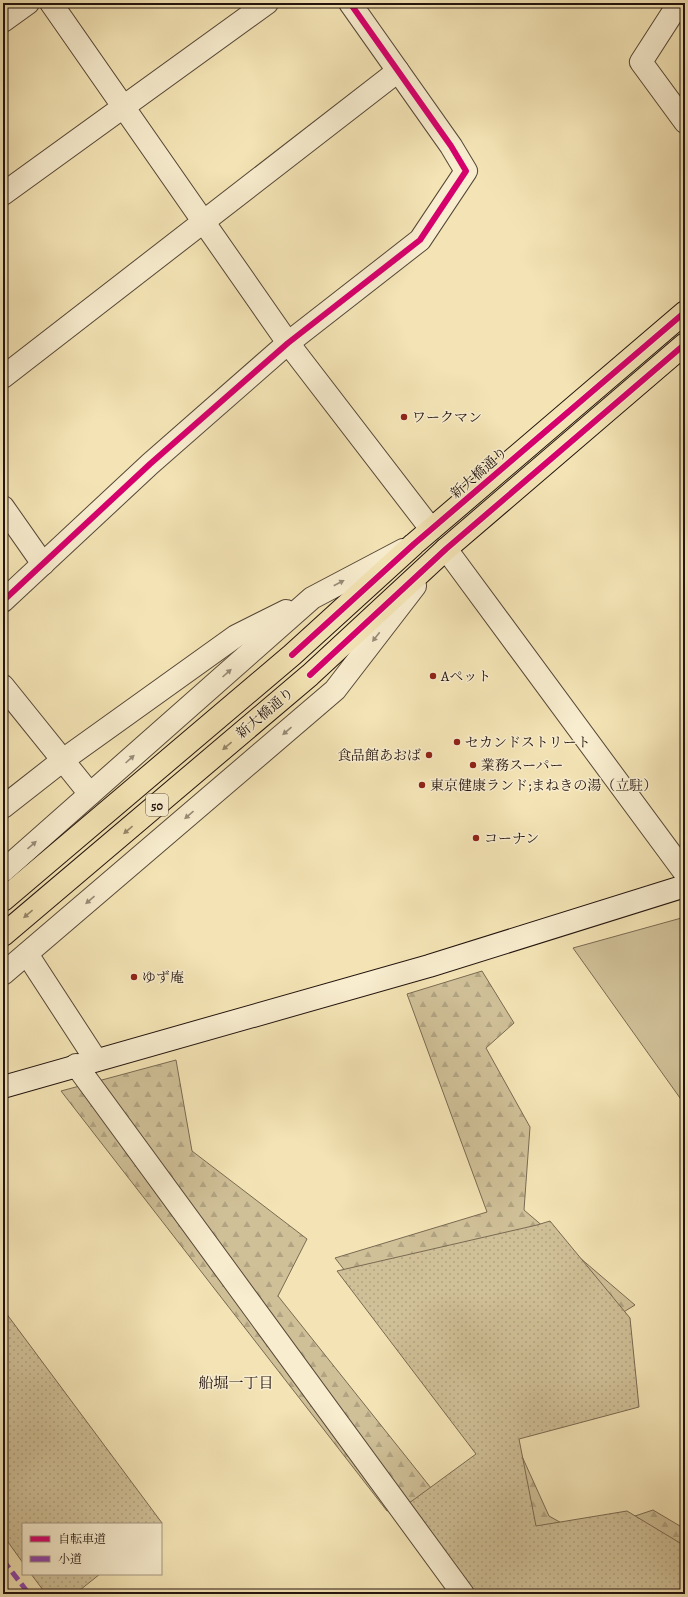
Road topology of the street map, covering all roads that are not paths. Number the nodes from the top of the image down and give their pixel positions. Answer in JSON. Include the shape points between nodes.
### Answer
{"nodes":[{"id":1,"x":28,"y":3,"type":"edge"},
{"id":2,"x":51,"y":3,"type":"edge"},
{"id":3,"x":267,"y":3,"type":"edge"},
{"id":4,"x":351,"y":3,"type":"edge"},
{"id":5,"x":679,"y":3,"type":"edge"},
{"id":6,"x":3,"y":21,"type":"edge"},
{"id":7,"x":398,"y":71,"type":"junction"},
{"id":8,"x":123,"y":107,"type":"junction"},
{"id":9,"x":685,"y":122,"type":"edge"},
{"id":10,"x":3,"y":194,"type":"edge"},
{"id":11,"x":204,"y":221,"type":"junction"},
{"id":12,"x":685,"y":312,"type":"edge"},
{"id":13,"x":288,"y":343,"type":"junction"},
{"id":14,"x":685,"y":344,"type":"edge"},
{"id":15,"x":3,"y":377,"type":"edge"},
{"id":16,"x":3,"y":508,"type":"edge"},
{"id":17,"x":431,"y":529,"type":"junction"},
{"id":18,"x":414,"y":544,"type":"junction"},
{"id":19,"x":440,"y":555,"type":"junction"},
{"id":20,"x":43,"y":564,"type":"junction"},
{"id":21,"x":312,"y":598,"type":"junction"},
{"id":22,"x":3,"y":601,"type":"edge"},
{"id":23,"x":3,"y":686,"type":"edge"},
{"id":24,"x":63,"y":760,"type":"junction"},
{"id":25,"x":90,"y":794,"type":"junction"},
{"id":26,"x":3,"y":807,"type":"edge"},
{"id":27,"x":3,"y":871,"type":"edge"},
{"id":28,"x":685,"y":873,"type":"edge"},
{"id":29,"x":685,"y":886,"type":"edge"},
{"id":30,"x":3,"y":900,"type":"edge"},
{"id":31,"x":3,"y":935,"type":"edge"},
{"id":32,"x":27,"y":954,"type":"junction"},
{"id":33,"x":3,"y":974,"type":"edge"},
{"id":34,"x":86,"y":1063,"type":"junction"},
{"id":35,"x":3,"y":1087,"type":"edge"},
{"id":36,"x":463,"y":1594,"type":"edge"}],
"edges":[{"from":1,"to":6,"type":"street"},
{"from":2,"to":8,"type":"street"},
{"from":3,"to":8,"type":"street"},
{"from":4,"to":7,"type":"street"},
{"from":5,"to":9,"type":"street","via":[[641,62]]},
{"from":7,"to":11,"type":"street"},
{"from":7,"to":13,"type":"street","via":[[466,171],[420,240]]},
{"from":8,"to":10,"type":"street"},
{"from":8,"to":11,"type":"street"},
{"from":11,"to":13,"type":"street"},
{"from":11,"to":15,"type":"street"},
{"from":12,"to":17,"type":"main road","name":"新大橋通り","number":"50"},
{"from":13,"to":17,"type":"street"},
{"from":13,"to":20,"type":"street","via":[[150,464]]},
{"from":14,"to":19,"type":"main road","name":"新大橋通り","number":"50"},
{"from":16,"to":20,"type":"street"},
{"from":17,"to":18,"type":"main road","name":"新大橋通り","number":"50"},
{"from":21,"to":18,"type":"street","one_way":true},
{"from":18,"to":30,"type":"main road","name":"新大橋通り","number":"50","via":[[292,655]]},
{"from":19,"to":28,"type":"street"},
{"from":19,"to":31,"type":"main road","name":"新大橋通り","number":"50","one_way":true,"via":[[310,675]]},
{"from":19,"to":32,"type":"street","one_way":true,"via":[[335,690]]},
{"from":20,"to":22,"type":"street"},
{"from":21,"to":24,"type":"street","via":[[236,636]]},
{"from":25,"to":21,"type":"street","one_way":true},
{"from":23,"to":24,"type":"street"},
{"from":24,"to":25,"type":"street"},
{"from":24,"to":26,"type":"street"},
{"from":27,"to":25,"type":"street","one_way":true},
{"from":29,"to":34,"type":"street","via":[[429,966]]},
{"from":32,"to":33,"type":"street"},
{"from":32,"to":34,"type":"street"},
{"from":34,"to":35,"type":"street"},
{"from":34,"to":36,"type":"street"}]}
